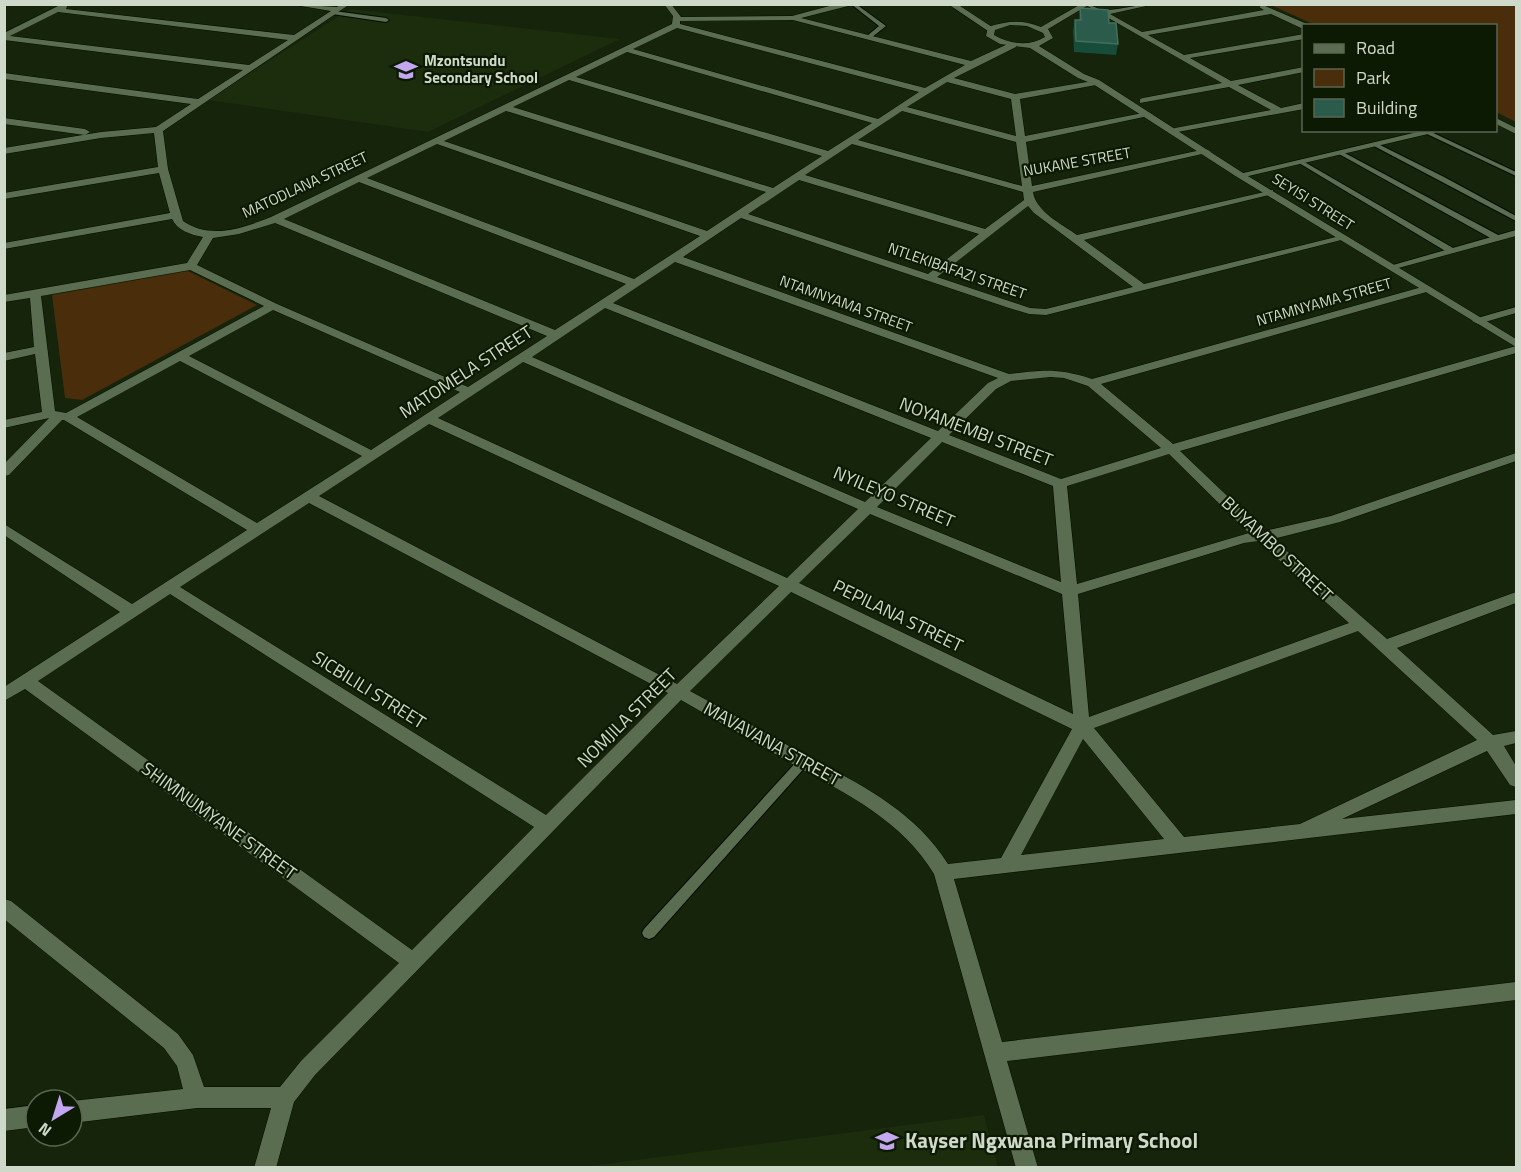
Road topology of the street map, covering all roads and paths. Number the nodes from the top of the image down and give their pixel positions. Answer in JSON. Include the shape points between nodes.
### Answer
{"nodes":[{"id":1,"x":68,"y":4,"type":"edge"},
{"id":2,"x":292,"y":4,"type":"edge"},
{"id":3,"x":667,"y":4,"type":"edge"},
{"id":4,"x":854,"y":4,"type":"edge"},
{"id":5,"x":951,"y":4,"type":"edge"},
{"id":6,"x":965,"y":4,"type":"edge"},
{"id":7,"x":1071,"y":4,"type":"edge"},
{"id":8,"x":1152,"y":4,"type":"edge"},
{"id":9,"x":1259,"y":4,"type":"edge"},
{"id":10,"x":1087,"y":5,"type":"edge"},
{"id":11,"x":340,"y":9,"type":"edge"},
{"id":12,"x":57,"y":10,"type":"junction"},
{"id":13,"x":1272,"y":11,"type":"junction"},
{"id":14,"x":1052,"y":13,"type":"dead end"},
{"id":15,"x":1104,"y":13,"type":"junction"},
{"id":16,"x":793,"y":18,"type":"junction"},
{"id":17,"x":1043,"y":18,"type":"dead end"},
{"id":18,"x":386,"y":20,"type":"dead end"},
{"id":19,"x":677,"y":22,"type":"junction"},
{"id":20,"x":1004,"y":24,"type":"junction"},
{"id":21,"x":1028,"y":24,"type":"junction"},
{"id":22,"x":1302,"y":25,"type":"edge"},
{"id":23,"x":991,"y":28,"type":"junction"},
{"id":24,"x":1043,"y":29,"type":"junction"},
{"id":25,"x":1143,"y":34,"type":"junction"},
{"id":26,"x":1302,"y":36,"type":"edge"},
{"id":27,"x":4,"y":37,"type":"edge"},
{"id":28,"x":869,"y":37,"type":"junction"},
{"id":29,"x":295,"y":38,"type":"junction"},
{"id":30,"x":996,"y":40,"type":"junction"},
{"id":31,"x":1046,"y":41,"type":"junction"},
{"id":32,"x":1013,"y":45,"type":"junction"},
{"id":33,"x":1032,"y":45,"type":"junction"},
{"id":34,"x":625,"y":49,"type":"junction"},
{"id":35,"x":1184,"y":57,"type":"junction"},
{"id":36,"x":968,"y":63,"type":"junction"},
{"id":37,"x":250,"y":68,"type":"junction"},
{"id":38,"x":1302,"y":69,"type":"edge"},
{"id":39,"x":4,"y":76,"type":"edge"},
{"id":40,"x":568,"y":77,"type":"junction"},
{"id":41,"x":946,"y":79,"type":"junction"},
{"id":42,"x":1096,"y":82,"type":"junction"},
{"id":43,"x":1231,"y":83,"type":"junction"},
{"id":44,"x":926,"y":91,"type":"junction"},
{"id":45,"x":1015,"y":97,"type":"junction"},
{"id":46,"x":1143,"y":101,"type":"dead end"},
{"id":47,"x":198,"y":102,"type":"junction"},
{"id":48,"x":1302,"y":106,"type":"edge"},
{"id":49,"x":504,"y":107,"type":"junction"},
{"id":50,"x":900,"y":108,"type":"junction"},
{"id":51,"x":1280,"y":111,"type":"junction"},
{"id":52,"x":1148,"y":115,"type":"junction"},
{"id":53,"x":4,"y":121,"type":"edge"},
{"id":54,"x":879,"y":122,"type":"junction"},
{"id":55,"x":1497,"y":122,"type":"edge"},
{"id":56,"x":158,"y":130,"type":"junction"},
{"id":57,"x":1175,"y":131,"type":"junction"},
{"id":58,"x":1516,"y":131,"type":"edge"},
{"id":59,"x":1433,"y":132,"type":"edge"},
{"id":60,"x":1429,"y":133,"type":"junction"},
{"id":61,"x":101,"y":135,"type":"junction"},
{"id":62,"x":1019,"y":140,"type":"junction"},
{"id":63,"x":436,"y":141,"type":"junction"},
{"id":64,"x":850,"y":141,"type":"junction"},
{"id":65,"x":1376,"y":145,"type":"junction"},
{"id":66,"x":4,"y":151,"type":"edge"},
{"id":67,"x":1206,"y":152,"type":"junction"},
{"id":68,"x":1341,"y":153,"type":"junction"},
{"id":69,"x":830,"y":155,"type":"junction"},
{"id":70,"x":1300,"y":162,"type":"junction"},
{"id":71,"x":163,"y":169,"type":"junction"},
{"id":72,"x":1516,"y":174,"type":"edge"},
{"id":73,"x":1240,"y":175,"type":"junction"},
{"id":74,"x":797,"y":176,"type":"junction"},
{"id":75,"x":358,"y":178,"type":"junction"},
{"id":76,"x":774,"y":191,"type":"junction"},
{"id":77,"x":1269,"y":192,"type":"junction"},
{"id":78,"x":1028,"y":195,"type":"junction"},
{"id":79,"x":4,"y":196,"type":"edge"},
{"id":80,"x":739,"y":214,"type":"junction"},
{"id":81,"x":176,"y":215,"type":"junction"},
{"id":82,"x":275,"y":219,"type":"junction"},
{"id":83,"x":1516,"y":219,"type":"edge"},
{"id":84,"x":210,"y":233,"type":"junction"},
{"id":85,"x":986,"y":233,"type":"junction"},
{"id":86,"x":1516,"y":233,"type":"edge"},
{"id":87,"x":707,"y":235,"type":"junction"},
{"id":88,"x":1344,"y":238,"type":"junction"},
{"id":89,"x":1497,"y":238,"type":"junction"},
{"id":90,"x":1075,"y":239,"type":"junction"},
{"id":91,"x":4,"y":246,"type":"edge"},
{"id":92,"x":1450,"y":250,"type":"junction"},
{"id":93,"x":674,"y":258,"type":"junction"},
{"id":94,"x":191,"y":266,"type":"junction"},
{"id":95,"x":1391,"y":267,"type":"junction"},
{"id":96,"x":929,"y":278,"type":"junction"},
{"id":97,"x":633,"y":283,"type":"junction"},
{"id":98,"x":1143,"y":289,"type":"junction"},
{"id":99,"x":1426,"y":289,"type":"junction"},
{"id":100,"x":35,"y":294,"type":"junction"},
{"id":101,"x":4,"y":299,"type":"edge"},
{"id":102,"x":604,"y":304,"type":"junction"},
{"id":103,"x":273,"y":306,"type":"junction"},
{"id":104,"x":1516,"y":310,"type":"edge"},
{"id":105,"x":1478,"y":321,"type":"junction"},
{"id":106,"x":556,"y":335,"type":"junction"},
{"id":107,"x":1516,"y":347,"type":"edge"},
{"id":108,"x":40,"y":349,"type":"junction"},
{"id":109,"x":4,"y":357,"type":"edge"},
{"id":110,"x":182,"y":357,"type":"junction"},
{"id":111,"x":522,"y":357,"type":"junction"},
{"id":112,"x":1008,"y":378,"type":"junction"},
{"id":113,"x":1092,"y":383,"type":"junction"},
{"id":114,"x":468,"y":391,"type":"junction"},
{"id":115,"x":59,"y":415,"type":"junction"},
{"id":116,"x":428,"y":418,"type":"junction"},
{"id":117,"x":4,"y":424,"type":"edge"},
{"id":118,"x":940,"y":437,"type":"junction"},
{"id":119,"x":1171,"y":449,"type":"junction"},
{"id":120,"x":370,"y":455,"type":"junction"},
{"id":121,"x":1516,"y":457,"type":"edge"},
{"id":122,"x":4,"y":472,"type":"edge"},
{"id":123,"x":1060,"y":484,"type":"junction"},
{"id":124,"x":309,"y":497,"type":"junction"},
{"id":125,"x":868,"y":508,"type":"junction"},
{"id":126,"x":4,"y":528,"type":"edge"},
{"id":127,"x":257,"y":529,"type":"junction"},
{"id":128,"x":1260,"y":535,"type":"junction"},
{"id":129,"x":790,"y":585,"type":"junction"},
{"id":130,"x":169,"y":587,"type":"junction"},
{"id":131,"x":1070,"y":591,"type":"junction"},
{"id":132,"x":1516,"y":597,"type":"edge"},
{"id":133,"x":132,"y":612,"type":"junction"},
{"id":134,"x":1360,"y":625,"type":"junction"},
{"id":135,"x":1386,"y":646,"type":"junction"},
{"id":136,"x":26,"y":681,"type":"junction"},
{"id":137,"x":679,"y":692,"type":"junction"},
{"id":138,"x":4,"y":695,"type":"edge"},
{"id":139,"x":1082,"y":726,"type":"junction"},
{"id":140,"x":1516,"y":737,"type":"edge"},
{"id":141,"x":1490,"y":742,"type":"junction"},
{"id":142,"x":803,"y":762,"type":"junction"},
{"id":143,"x":1516,"y":780,"type":"edge"},
{"id":144,"x":1516,"y":807,"type":"edge"},
{"id":145,"x":548,"y":826,"type":"junction"},
{"id":146,"x":1295,"y":833,"type":"junction"},
{"id":147,"x":1180,"y":846,"type":"junction"},
{"id":148,"x":1006,"y":866,"type":"junction"},
{"id":149,"x":943,"y":872,"type":"junction"},
{"id":150,"x":4,"y":907,"type":"edge"},
{"id":151,"x":649,"y":933,"type":"dead end"},
{"id":152,"x":413,"y":962,"type":"junction"},
{"id":153,"x":1516,"y":991,"type":"edge"},
{"id":154,"x":995,"y":1053,"type":"junction"},
{"id":155,"x":285,"y":1097,"type":"junction"},
{"id":156,"x":197,"y":1098,"type":"junction"},
{"id":157,"x":84,"y":1111,"type":"edge"},
{"id":158,"x":24,"y":1118,"type":"edge"},
{"id":159,"x":4,"y":1120,"type":"edge"},
{"id":160,"x":265,"y":1167,"type":"edge"},
{"id":161,"x":1027,"y":1167,"type":"edge"}],
"edges":[{"from":1,"to":12,"type":"street"},
{"from":2,"to":11,"type":"street"},
{"from":3,"to":19,"type":"street"},
{"from":4,"to":16,"type":"street"},
{"from":4,"to":28,"type":"lane","via":[[883,26]]},
{"from":5,"to":23,"type":"street"},
{"from":6,"to":20,"type":"street"},
{"from":7,"to":14,"type":"street"},
{"from":8,"to":15,"type":"street"},
{"from":9,"to":13,"type":"street"},
{"from":10,"to":15,"type":"street"},
{"from":10,"to":24,"type":"street"},
{"from":11,"to":18,"type":"lane"},
{"from":11,"to":29,"type":"street"},
{"from":12,"to":27,"type":"street"},
{"from":12,"to":29,"type":"street"},
{"from":13,"to":22,"type":"street"},
{"from":13,"to":25,"type":"street"},
{"from":15,"to":25,"type":"street"},
{"from":16,"to":19,"type":"street"},
{"from":16,"to":28,"type":"street"},
{"from":17,"to":21,"type":"street"},
{"from":19,"to":34,"type":"street","name":"MATODLANA STREET"},
{"from":19,"to":44,"type":"street"},
{"from":20,"to":21,"type":"street"},
{"from":20,"to":23,"type":"street"},
{"from":21,"to":24,"type":"street"},
{"from":23,"to":30,"type":"street","via":[[989,33]]},
{"from":24,"to":31,"type":"street","via":[[1050,35]]},
{"from":25,"to":35,"type":"street"},
{"from":26,"to":35,"type":"street"},
{"from":27,"to":37,"type":"street"},
{"from":28,"to":36,"type":"street"},
{"from":29,"to":37,"type":"street"},
{"from":30,"to":32,"type":"street"},
{"from":30,"to":36,"type":"street","name":"MATOMELA STREET"},
{"from":31,"to":33,"type":"street"},
{"from":31,"to":42,"type":"street","name":"SEYISI STREET"},
{"from":32,"to":33,"type":"street"},
{"from":32,"to":36,"type":"street","name":"MATOMELA STREET"},
{"from":33,"to":42,"type":"street","name":"SEYISI STREET"},
{"from":34,"to":40,"type":"street","name":"MATODLANA STREET"},
{"from":34,"to":54,"type":"street"},
{"from":35,"to":43,"type":"street"},
{"from":36,"to":41,"type":"street","name":"MATOMELA STREET"},
{"from":37,"to":47,"type":"street"},
{"from":38,"to":43,"type":"street"},
{"from":39,"to":47,"type":"street"},
{"from":40,"to":49,"type":"street","name":"MATODLANA STREET"},
{"from":40,"to":69,"type":"street"},
{"from":41,"to":44,"type":"street","name":"MATOMELA STREET"},
{"from":41,"to":45,"type":"street"},
{"from":42,"to":45,"type":"street"},
{"from":42,"to":52,"type":"street","name":"SEYISI STREET"},
{"from":43,"to":46,"type":"street"},
{"from":43,"to":51,"type":"street"},
{"from":44,"to":50,"type":"street","name":"MATOMELA STREET"},
{"from":45,"to":62,"type":"street"},
{"from":47,"to":56,"type":"street"},
{"from":48,"to":51,"type":"street"},
{"from":49,"to":63,"type":"street","name":"MATODLANA STREET"},
{"from":49,"to":76,"type":"street"},
{"from":50,"to":54,"type":"street","name":"MATOMELA STREET"},
{"from":50,"to":62,"type":"street"},
{"from":51,"to":57,"type":"street"},
{"from":52,"to":57,"type":"street","name":"SEYISI STREET"},
{"from":52,"to":62,"type":"street"},
{"from":53,"to":61,"type":"street"},
{"from":54,"to":64,"type":"street","name":"MATOMELA STREET"},
{"from":55,"to":58,"type":"street"},
{"from":56,"to":61,"type":"street"},
{"from":56,"to":71,"type":"street"},
{"from":57,"to":67,"type":"street","name":"SEYISI STREET"},
{"from":59,"to":60,"type":"street"},
{"from":60,"to":65,"type":"street"},
{"from":60,"to":72,"type":"lane"},
{"from":61,"to":66,"type":"street"},
{"from":62,"to":78,"type":"street"},
{"from":63,"to":75,"type":"street","name":"MATODLANA STREET"},
{"from":63,"to":87,"type":"street"},
{"from":64,"to":69,"type":"street","name":"MATOMELA STREET"},
{"from":64,"to":78,"type":"street","name":"NUKANE STREET"},
{"from":65,"to":68,"type":"street"},
{"from":65,"to":83,"type":"lane"},
{"from":67,"to":73,"type":"street","name":"SEYISI STREET"},
{"from":67,"to":78,"type":"street","name":"NUKANE STREET"},
{"from":68,"to":70,"type":"street"},
{"from":68,"to":89,"type":"lane"},
{"from":69,"to":74,"type":"street","name":"MATOMELA STREET"},
{"from":70,"to":73,"type":"street"},
{"from":70,"to":92,"type":"lane"},
{"from":71,"to":79,"type":"street"},
{"from":71,"to":81,"type":"street"},
{"from":73,"to":77,"type":"street","name":"SEYISI STREET"},
{"from":74,"to":76,"type":"street","name":"MATOMELA STREET"},
{"from":74,"to":85,"type":"street"},
{"from":75,"to":82,"type":"street","name":"MATODLANA STREET"},
{"from":75,"to":97,"type":"street"},
{"from":76,"to":80,"type":"street","name":"MATOMELA STREET"},
{"from":77,"to":88,"type":"street","name":"SEYISI STREET"},
{"from":77,"to":90,"type":"street"},
{"from":78,"to":85,"type":"street"},
{"from":78,"to":90,"type":"street"},
{"from":80,"to":87,"type":"street","name":"MATOMELA STREET"},
{"from":80,"to":96,"type":"street","name":"NTLEKIBAFAZI STREET"},
{"from":81,"to":84,"type":"street","name":"MATODLANA STREET","via":[[188,230]]},
{"from":81,"to":91,"type":"street"},
{"from":82,"to":84,"type":"street","name":"MATODLANA STREET","via":[[237,232]]},
{"from":82,"to":106,"type":"street"},
{"from":84,"to":94,"type":"street"},
{"from":85,"to":96,"type":"street"},
{"from":86,"to":89,"type":"street"},
{"from":87,"to":93,"type":"street","name":"MATOMELA STREET"},
{"from":88,"to":95,"type":"street","name":"SEYISI STREET"},
{"from":88,"to":98,"type":"street","name":"NTLEKIBAFAZI STREET"},
{"from":89,"to":92,"type":"street"},
{"from":90,"to":98,"type":"street"},
{"from":92,"to":95,"type":"street"},
{"from":93,"to":97,"type":"street","name":"MATOMELA STREET"},
{"from":93,"to":112,"type":"street","name":"NTAMNYAMA STREET"},
{"from":94,"to":100,"type":"street"},
{"from":94,"to":103,"type":"street"},
{"from":95,"to":99,"type":"street","name":"SEYISI STREET"},
{"from":96,"to":98,"type":"street","name":"NTLEKIBAFAZI STREET","via":[[1029,311],[1061,310]]},
{"from":97,"to":102,"type":"street","name":"MATOMELA STREET"},
{"from":99,"to":105,"type":"street","name":"SEYISI STREET"},
{"from":99,"to":113,"type":"street","name":"NTAMNYAMA STREET"},
{"from":100,"to":101,"type":"street"},
{"from":100,"to":108,"type":"street"},
{"from":102,"to":106,"type":"street","name":"MATOMELA STREET"},
{"from":102,"to":118,"type":"street","name":"NOYAMEMBI STREET"},
{"from":103,"to":110,"type":"street"},
{"from":103,"to":114,"type":"street"},
{"from":104,"to":105,"type":"street"},
{"from":105,"to":107,"type":"street","name":"SEYISI STREET"},
{"from":106,"to":111,"type":"street","name":"MATOMELA STREET"},
{"from":107,"to":119,"type":"street","name":"NOYAMEMBI STREET"},
{"from":108,"to":109,"type":"street"},
{"from":108,"to":115,"type":"street"},
{"from":110,"to":115,"type":"street"},
{"from":110,"to":120,"type":"street"},
{"from":111,"to":114,"type":"street","name":"MATOMELA STREET"},
{"from":111,"to":125,"type":"street","name":"NYILEYO STREET"},
{"from":112,"to":113,"type":"street","name":"BUYAMBO STREET","via":[[1050,373]]},
{"from":112,"to":118,"type":"street","name":"NOMJILA STREET","via":[[992,386]]},
{"from":113,"to":119,"type":"street","name":"BUYAMBO STREET"},
{"from":114,"to":116,"type":"street","name":"MATOMELA STREET"},
{"from":115,"to":117,"type":"street"},
{"from":115,"to":122,"type":"street"},
{"from":115,"to":127,"type":"street"},
{"from":116,"to":120,"type":"street","name":"MATOMELA STREET"},
{"from":116,"to":129,"type":"street","name":"PEPILANA STREET"},
{"from":118,"to":123,"type":"street","name":"NOYAMEMBI STREET"},
{"from":118,"to":125,"type":"street","name":"NOMJILA STREET"},
{"from":119,"to":123,"type":"street","name":"NOYAMEMBI STREET"},
{"from":119,"to":128,"type":"street","name":"BUYAMBO STREET"},
{"from":120,"to":124,"type":"street","name":"MATOMELA STREET"},
{"from":121,"to":128,"type":"street","via":[[1335,519]]},
{"from":123,"to":131,"type":"street"},
{"from":124,"to":127,"type":"street","name":"MATOMELA STREET"},
{"from":124,"to":137,"type":"street","name":"MAVAVANA STREET"},
{"from":125,"to":129,"type":"street","name":"NOMJILA STREET"},
{"from":125,"to":131,"type":"street","name":"NYILEYO STREET"},
{"from":126,"to":133,"type":"street"},
{"from":127,"to":130,"type":"street","name":"MATOMELA STREET"},
{"from":128,"to":131,"type":"street"},
{"from":128,"to":134,"type":"street","name":"BUYAMBO STREET"},
{"from":129,"to":137,"type":"street","name":"NOMJILA STREET"},
{"from":129,"to":139,"type":"street","name":"PEPILANA STREET"},
{"from":130,"to":133,"type":"street","name":"MATOMELA STREET"},
{"from":130,"to":145,"type":"street","name":"SICBILILI STREET"},
{"from":131,"to":139,"type":"street"},
{"from":132,"to":135,"type":"street"},
{"from":133,"to":136,"type":"street","name":"MATOMELA STREET"},
{"from":134,"to":135,"type":"street","name":"BUYAMBO STREET"},
{"from":134,"to":139,"type":"street"},
{"from":135,"to":141,"type":"street","name":"BUYAMBO STREET"},
{"from":136,"to":138,"type":"street","name":"MATOMELA STREET"},
{"from":136,"to":152,"type":"street","name":"SHIMNUMYANE STREET"},
{"from":137,"to":142,"type":"street","name":"MAVAVANA STREET"},
{"from":137,"to":145,"type":"street","name":"NOMJILA STREET"},
{"from":139,"to":147,"type":"street"},
{"from":139,"to":148,"type":"street"},
{"from":140,"to":141,"type":"street"},
{"from":141,"to":143,"type":"street","name":"BUYAMBO STREET"},
{"from":141,"to":146,"type":"street"},
{"from":142,"to":149,"type":"street","name":"MAVAVANA STREET","via":[[879,804],[910,829]]},
{"from":142,"to":151,"type":"lane"},
{"from":144,"to":146,"type":"street"},
{"from":145,"to":152,"type":"street","name":"NOMJILA STREET"},
{"from":146,"to":147,"type":"street"},
{"from":147,"to":148,"type":"street"},
{"from":148,"to":149,"type":"street"},
{"from":149,"to":154,"type":"street","name":"MAVAVANA STREET"},
{"from":150,"to":156,"type":"street","via":[[171,1041],[184,1054]]},
{"from":152,"to":155,"type":"street","name":"NOMJILA STREET","via":[[308,1068]]},
{"from":153,"to":154,"type":"street"},
{"from":154,"to":161,"type":"street","name":"MAVAVANA STREET"},
{"from":155,"to":156,"type":"street"},
{"from":155,"to":160,"type":"street"},
{"from":156,"to":157,"type":"street"},
{"from":158,"to":159,"type":"street"}]}
